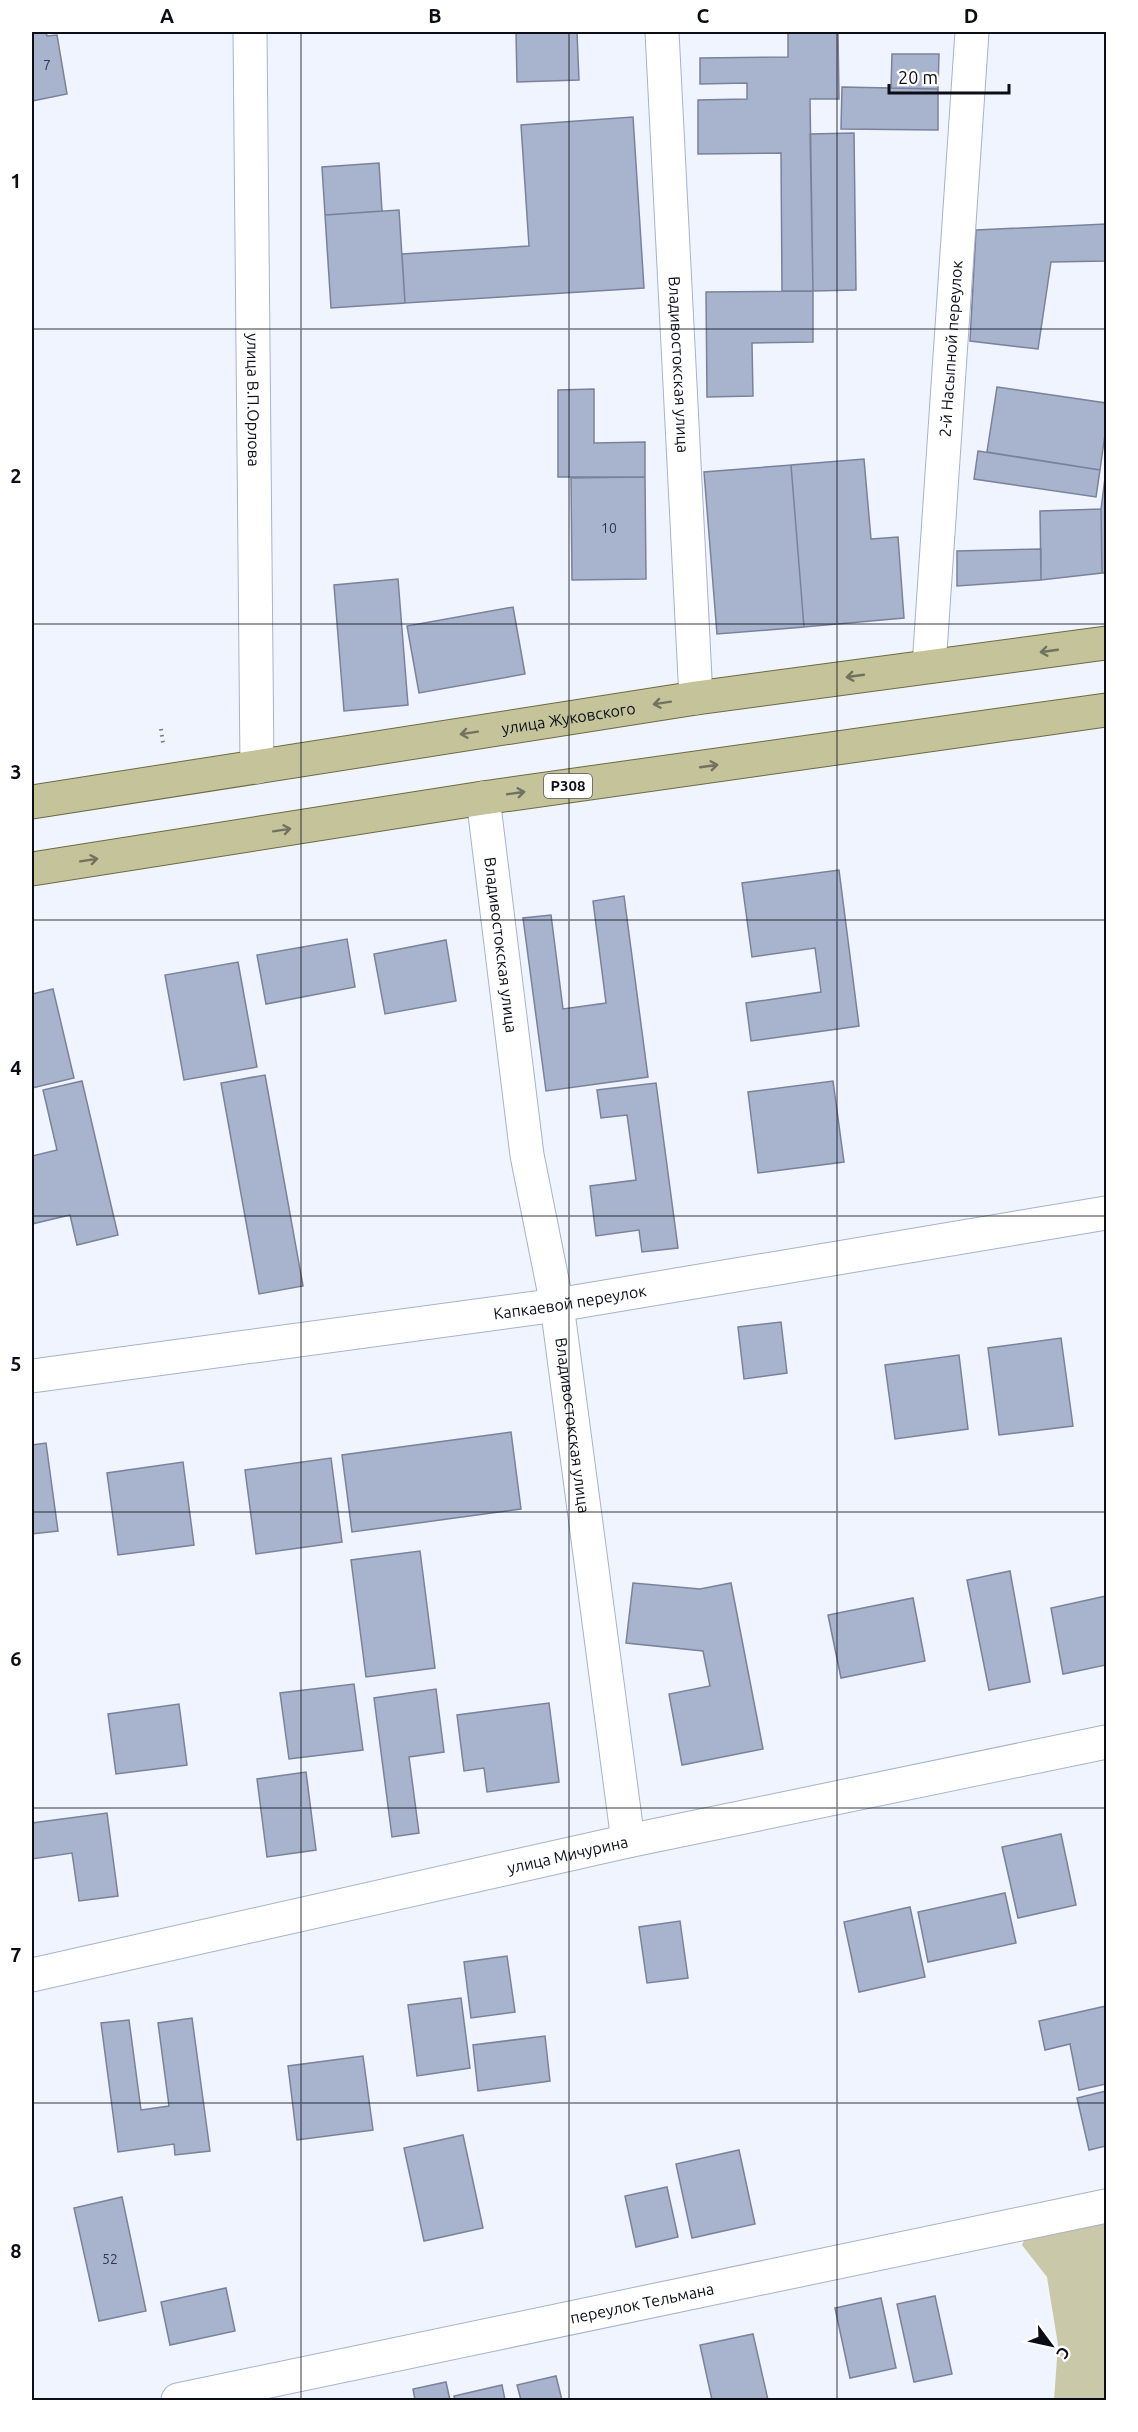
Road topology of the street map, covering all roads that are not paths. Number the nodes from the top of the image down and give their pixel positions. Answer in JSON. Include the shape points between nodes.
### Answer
{"nodes":[{"id":1,"x":250,"y":32,"type":"edge"},
{"id":2,"x":662,"y":32,"type":"edge"},
{"id":3,"x":972,"y":32,"type":"edge"},
{"id":4,"x":1107,"y":643,"type":"edge"},
{"id":5,"x":929,"y":666,"type":"junction"},
{"id":6,"x":696,"y":698,"type":"junction"},
{"id":7,"x":1107,"y":710,"type":"edge"},
{"id":8,"x":258,"y":767,"type":"junction"},
{"id":9,"x":483,"y":798,"type":"junction"},
{"id":10,"x":32,"y":802,"type":"edge"},
{"id":11,"x":32,"y":869,"type":"edge"},
{"id":12,"x":1107,"y":1213,"type":"edge"},
{"id":13,"x":557,"y":1305,"type":"junction"},
{"id":14,"x":32,"y":1376,"type":"edge"},
{"id":15,"x":1107,"y":1742,"type":"edge"},
{"id":16,"x":628,"y":1841,"type":"junction"},
{"id":17,"x":32,"y":1975,"type":"edge"},
{"id":18,"x":1107,"y":2206,"type":"edge"},
{"id":19,"x":178,"y":2400,"type":"edge"}],
"edges":[{"from":1,"to":8,"type":"street","name":"улица В.П.Орлова"},
{"from":2,"to":6,"type":"street","name":"Владивостокская улица"},
{"from":3,"to":5,"type":"street","name":"2-й Насыпной переулок"},
{"from":4,"to":5,"type":"main road","name":"улица Жуковского","one_way":true},
{"from":5,"to":6,"type":"main road","name":"улица Жуковского","one_way":true},
{"from":6,"to":8,"type":"main road","name":"улица Жуковского","one_way":true},
{"from":9,"to":7,"type":"main road","number":"P308","one_way":true},
{"from":8,"to":10,"type":"main road","name":"улица Жуковского"},
{"from":11,"to":9,"type":"main road","number":"P308","one_way":true},
{"from":9,"to":13,"type":"street","name":"Владивостокская улица","via":[[527,1155]]},
{"from":12,"to":13,"type":"street","name":"Капкаевой переулок"},
{"from":13,"to":14,"type":"street","name":"Капкаевой переулок"},
{"from":13,"to":16,"type":"street","name":"Владивостокская улица"},
{"from":15,"to":16,"type":"street","name":"улица Мичурина"},
{"from":16,"to":17,"type":"street","name":"улица Мичурина"},
{"from":18,"to":19,"type":"street","name":"переулок Тельмана"}]}
